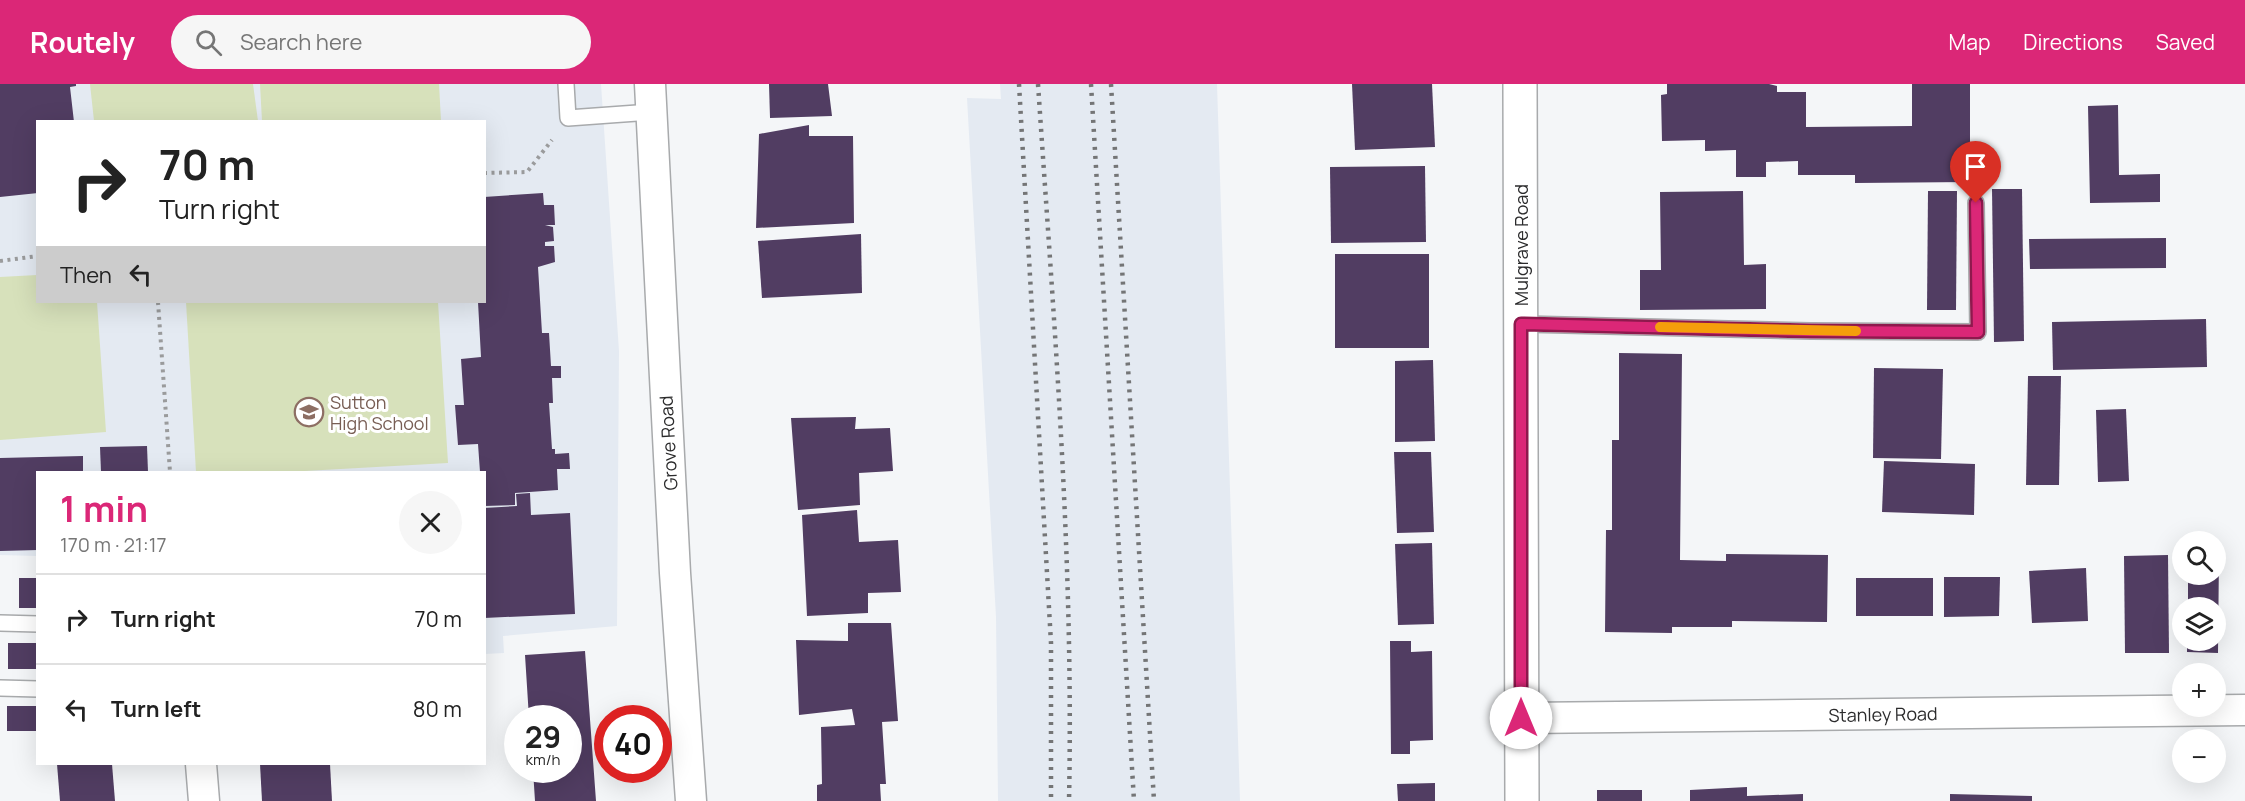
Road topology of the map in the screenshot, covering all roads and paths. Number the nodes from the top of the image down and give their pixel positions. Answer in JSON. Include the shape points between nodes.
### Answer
{"nodes":[{"id":1,"x":566,"y":84,"type":"edge"},
{"id":2,"x":1520,"y":84,"type":"edge"},
{"id":3,"x":650,"y":98,"type":"edge"},
{"id":4,"x":568,"y":118,"type":"junction"},
{"id":5,"x":486,"y":173,"type":"edge"},
{"id":6,"x":1976,"y":203,"type":"dead end"},
{"id":7,"x":36,"y":256,"type":"edge"},
{"id":8,"x":0,"y":261,"type":"edge"},
{"id":9,"x":158,"y":303,"type":"edge"},
{"id":10,"x":1521,"y":324,"type":"junction"},
{"id":11,"x":170,"y":471,"type":"edge"},
{"id":12,"x":0,"y":623,"type":"edge"},
{"id":13,"x":36,"y":624,"type":"edge"},
{"id":14,"x":0,"y":688,"type":"edge"},
{"id":15,"x":36,"y":689,"type":"edge"},
{"id":16,"x":2245,"y":710,"type":"edge"},
{"id":17,"x":1521,"y":718,"type":"junction"},
{"id":18,"x":201,"y":765,"type":"edge"},
{"id":19,"x":204,"y":801,"type":"edge"},
{"id":20,"x":691,"y":801,"type":"edge"},
{"id":21,"x":1522,"y":801,"type":"edge"}],
"edges":[{"from":1,"to":4,"type":"lane"},
{"from":2,"to":10,"type":"street","name":"Mulgrave Road"},
{"from":3,"to":4,"type":"lane"},
{"from":3,"to":20,"type":"street","name":"Grove Road"},
{"from":4,"to":5,"type":"path","via":[[527,172]]},
{"from":6,"to":10,"type":"lane","via":[[1978,332]]},
{"from":7,"to":8,"type":"path"},
{"from":9,"to":11,"type":"path"},
{"from":10,"to":17,"type":"street","name":"Mulgrave Road"},
{"from":12,"to":13,"type":"lane"},
{"from":14,"to":15,"type":"lane"},
{"from":16,"to":17,"type":"street","name":"Stanley Road"},
{"from":17,"to":21,"type":"street","name":"Mulgrave Road"},
{"from":18,"to":19,"type":"street"}]}
